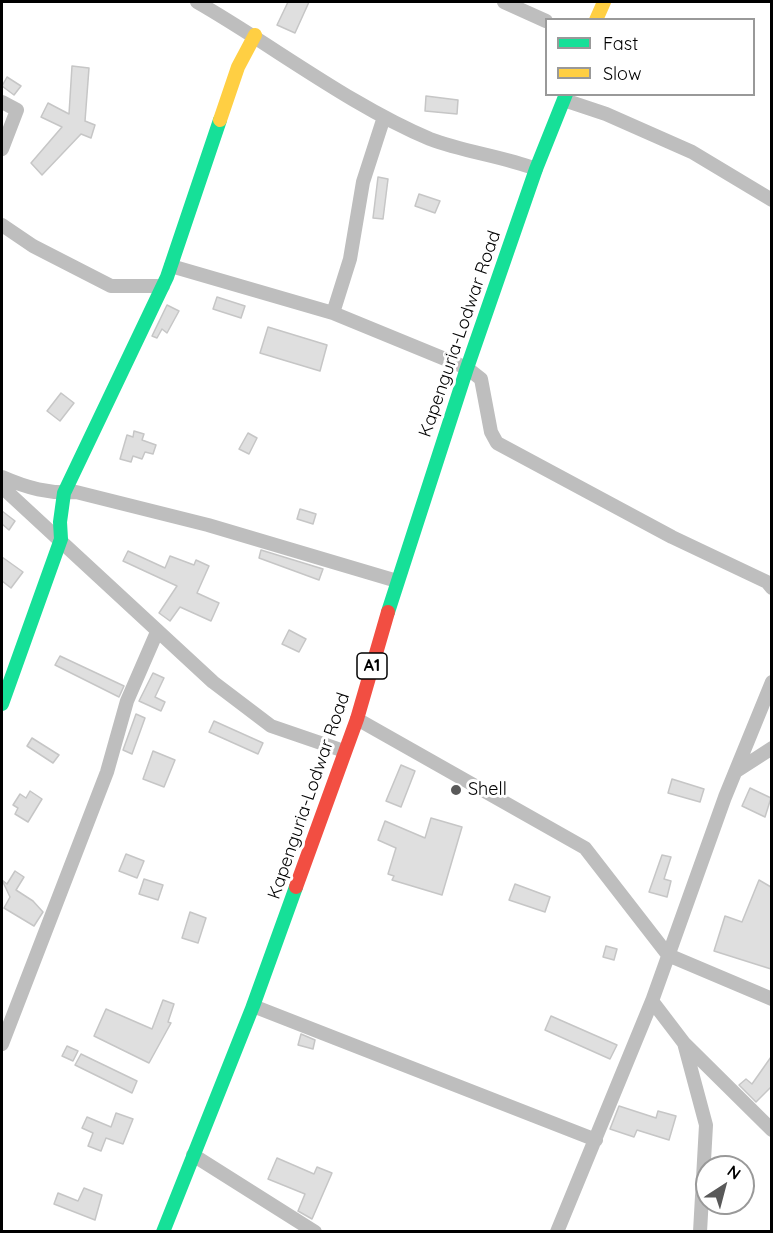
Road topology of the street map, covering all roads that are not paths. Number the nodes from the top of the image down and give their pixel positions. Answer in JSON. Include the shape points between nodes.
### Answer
{"nodes":[{"id":1,"x":197,"y":2,"type":"edge"},
{"id":2,"x":504,"y":2,"type":"edge"},
{"id":3,"x":604,"y":2,"type":"edge"},
{"id":4,"x":597,"y":18,"type":"edge"},
{"id":5,"x":545,"y":21,"type":"edge"},
{"id":6,"x":255,"y":35,"type":"junction"},
{"id":7,"x":565,"y":97,"type":"edge"},
{"id":8,"x":2,"y":102,"type":"edge"},
{"id":9,"x":384,"y":117,"type":"junction"},
{"id":10,"x":2,"y":149,"type":"edge"},
{"id":11,"x":536,"y":169,"type":"junction"},
{"id":12,"x":771,"y":200,"type":"edge"},
{"id":13,"x":2,"y":225,"type":"edge"},
{"id":14,"x":171,"y":266,"type":"junction"},
{"id":15,"x":163,"y":286,"type":"junction"},
{"id":16,"x":333,"y":313,"type":"junction"},
{"id":17,"x":467,"y":368,"type":"junction"},
{"id":18,"x":2,"y":477,"type":"edge"},
{"id":19,"x":2,"y":487,"type":"edge"},
{"id":20,"x":64,"y":493,"type":"junction"},
{"id":21,"x":61,"y":539,"type":"junction"},
{"id":22,"x":397,"y":581,"type":"junction"},
{"id":23,"x":771,"y":588,"type":"edge"},
{"id":24,"x":157,"y":632,"type":"junction"},
{"id":25,"x":771,"y":682,"type":"edge"},
{"id":26,"x":2,"y":704,"type":"edge"},
{"id":27,"x":357,"y":719,"type":"junction"},
{"id":28,"x":771,"y":748,"type":"edge"},
{"id":29,"x":344,"y":751,"type":"junction"},
{"id":30,"x":735,"y":772,"type":"junction"},
{"id":31,"x":668,"y":955,"type":"junction"},
{"id":32,"x":771,"y":999,"type":"edge"},
{"id":33,"x":652,"y":1001,"type":"junction"},
{"id":34,"x":253,"y":1006,"type":"junction"},
{"id":35,"x":684,"y":1043,"type":"junction"},
{"id":36,"x":2,"y":1044,"type":"edge"},
{"id":37,"x":771,"y":1130,"type":"edge"},
{"id":38,"x":596,"y":1140,"type":"junction"},
{"id":39,"x":193,"y":1155,"type":"junction"},
{"id":40,"x":163,"y":1232,"type":"edge"},
{"id":41,"x":315,"y":1232,"type":"edge"},
{"id":42,"x":557,"y":1232,"type":"edge"},
{"id":43,"x":700,"y":1232,"type":"edge"}],
"edges":[{"from":1,"to":6,"type":"street"},
{"from":2,"to":5,"type":"street"},
{"from":3,"to":4,"type":"main road"},
{"from":6,"to":9,"type":"street"},
{"from":6,"to":14,"type":"main road","via":[[238,68]]},
{"from":7,"to":11,"type":"main road","name":"Kapenguria-Lodwar Road","number":"A1"},
{"from":7,"to":12,"type":"street","via":[[692,152]]},
{"from":8,"to":10,"type":"street","via":[[17,110]]},
{"from":9,"to":11,"type":"street","via":[[432,139]]},
{"from":9,"to":16,"type":"street","via":[[363,182],[350,259]]},
{"from":11,"to":17,"type":"main road","name":"Kapenguria-Lodwar Road","number":"A1"},
{"from":13,"to":15,"type":"street","via":[[33,246],[111,286]]},
{"from":14,"to":15,"type":"main road"},
{"from":14,"to":16,"type":"street"},
{"from":15,"to":20,"type":"main road"},
{"from":16,"to":17,"type":"street"},
{"from":17,"to":22,"type":"main road","name":"Kapenguria-Lodwar Road","number":"A1"},
{"from":17,"to":23,"type":"street","via":[[480,378],[491,432],[497,443],[672,537],[767,582]]},
{"from":18,"to":20,"type":"street","via":[[29,488]]},
{"from":19,"to":21,"type":"street"},
{"from":20,"to":21,"type":"main road"},
{"from":20,"to":22,"type":"street","via":[[76,492],[208,525]]},
{"from":21,"to":24,"type":"street"},
{"from":21,"to":26,"type":"main road"},
{"from":22,"to":27,"type":"main road","name":"Kapenguria-Lodwar Road","number":"A1"},
{"from":24,"to":29,"type":"street","via":[[271,726]]},
{"from":24,"to":36,"type":"street","via":[[127,701],[107,772]]},
{"from":25,"to":30,"type":"street"},
{"from":27,"to":29,"type":"main road","name":"Kapenguria-Lodwar Road","number":"A1"},
{"from":27,"to":31,"type":"street","via":[[585,848]]},
{"from":28,"to":30,"type":"street"},
{"from":29,"to":34,"type":"main road","name":"Kapenguria-Lodwar Road","number":"A1"},
{"from":30,"to":31,"type":"street"},
{"from":31,"to":32,"type":"street"},
{"from":31,"to":33,"type":"street"},
{"from":33,"to":35,"type":"street"},
{"from":33,"to":38,"type":"street"},
{"from":34,"to":38,"type":"street"},
{"from":34,"to":39,"type":"main road","name":"Kapenguria-Lodwar Road","number":"A1"},
{"from":35,"to":37,"type":"street"},
{"from":35,"to":43,"type":"street","via":[[706,1125]]},
{"from":38,"to":42,"type":"street"},
{"from":39,"to":40,"type":"main road","name":"Kapenguria-Lodwar Road","number":"A1"},
{"from":39,"to":41,"type":"street"}]}
